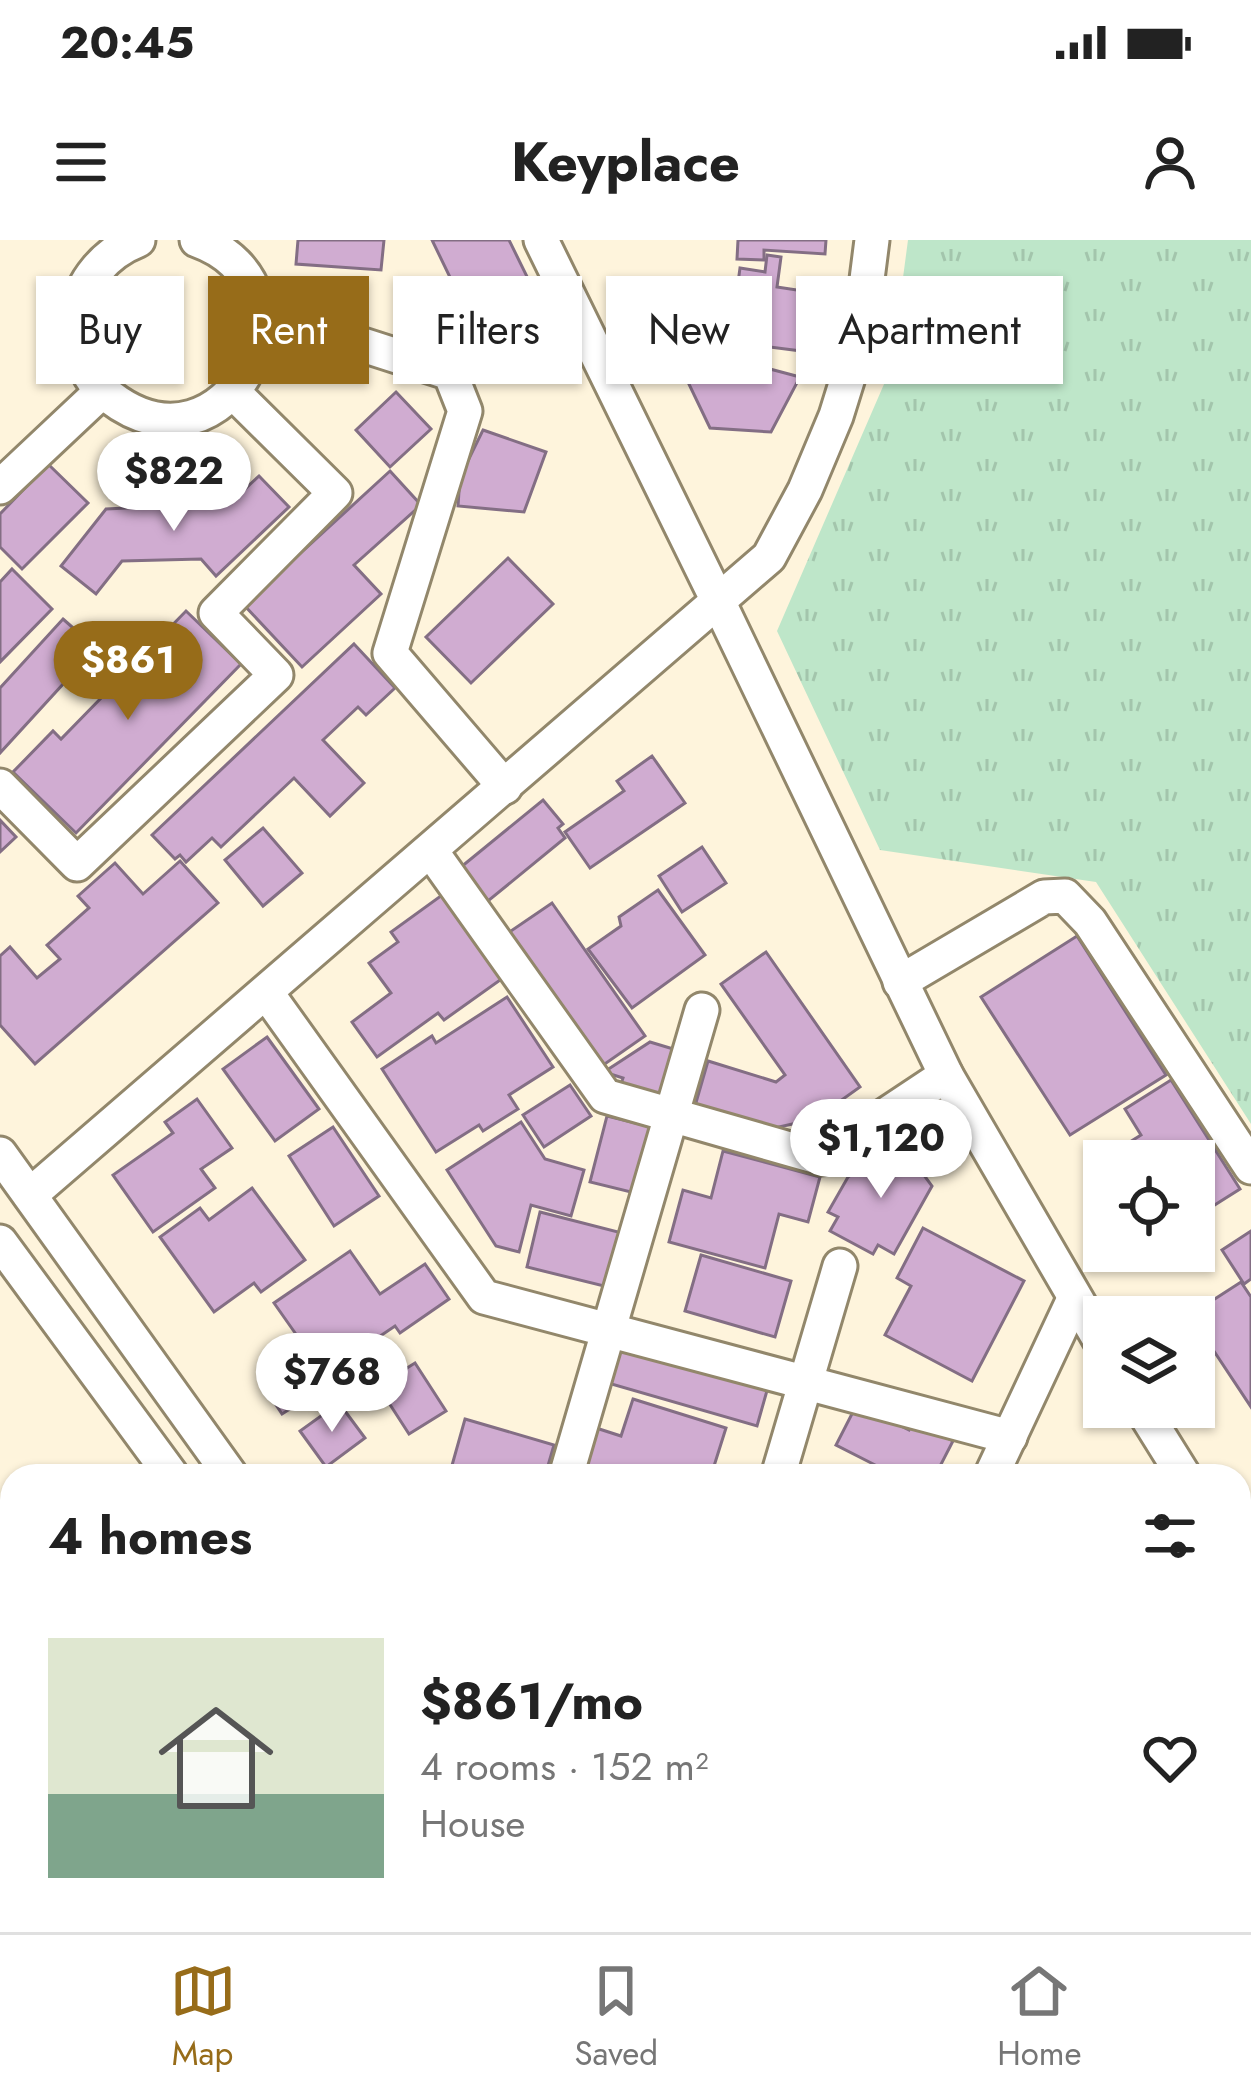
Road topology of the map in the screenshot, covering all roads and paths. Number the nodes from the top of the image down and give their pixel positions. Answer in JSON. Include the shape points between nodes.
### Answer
{"nodes":[{"id":1,"x":197,"y":240,"type":"edge"},
{"id":2,"x":541,"y":240,"type":"edge"},
{"id":3,"x":872,"y":240,"type":"edge"},
{"id":4,"x":114,"y":245,"type":"edge"},
{"id":5,"x":243,"y":250,"type":"edge"},
{"id":6,"x":369,"y":347,"type":"edge"},
{"id":7,"x":240,"y":384,"type":"edge"},
{"id":8,"x":102,"y":391,"type":"junction"},
{"id":9,"x":234,"y":393,"type":"junction"},
{"id":10,"x":0,"y":488,"type":"edge"},
{"id":11,"x":718,"y":602,"type":"junction"},
{"id":12,"x":0,"y":786,"type":"edge"},
{"id":13,"x":505,"y":787,"type":"junction"},
{"id":14,"x":431,"y":851,"type":"junction"},
{"id":15,"x":900,"y":982,"type":"junction"},
{"id":16,"x":266,"y":992,"type":"junction"},
{"id":17,"x":702,"y":1010,"type":"dead end"},
{"id":18,"x":946,"y":1075,"type":"junction"},
{"id":19,"x":671,"y":1116,"type":"junction"},
{"id":20,"x":0,"y":1154,"type":"edge"},
{"id":21,"x":1251,"y":1167,"type":"edge"},
{"id":22,"x":30,"y":1195,"type":"junction"},
{"id":23,"x":0,"y":1242,"type":"edge"},
{"id":24,"x":840,"y":1265,"type":"dead end"},
{"id":25,"x":1074,"y":1299,"type":"junction"},
{"id":26,"x":1083,"y":1313,"type":"edge"},
{"id":27,"x":609,"y":1330,"type":"junction"},
{"id":28,"x":806,"y":1383,"type":"junction"},
{"id":29,"x":1154,"y":1428,"type":"edge"},
{"id":30,"x":1010,"y":1437,"type":"junction"},
{"id":31,"x":163,"y":1464,"type":"edge"},
{"id":32,"x":222,"y":1464,"type":"edge"},
{"id":33,"x":570,"y":1464,"type":"edge"},
{"id":34,"x":782,"y":1464,"type":"edge"},
{"id":35,"x":997,"y":1464,"type":"edge"},
{"id":36,"x":1177,"y":1464,"type":"edge"}],
"edges":[{"from":1,"to":5,"type":"street"},
{"from":2,"to":11,"type":"street"},
{"from":3,"to":11,"type":"street","via":[[859,342],[805,490],[769,556]]},
{"from":4,"to":8,"type":"street","via":[[78,306],[84,366]]},
{"from":6,"to":13,"type":"street","via":[[450,373],[465,411],[390,653]]},
{"from":7,"to":9,"type":"street"},
{"from":8,"to":9,"type":"street","via":[[153,418],[210,410]]},
{"from":8,"to":10,"type":"street"},
{"from":9,"to":12,"type":"street","via":[[335,493],[216,613],[276,674],[77,864]]},
{"from":11,"to":13,"type":"street"},
{"from":11,"to":15,"type":"street"},
{"from":13,"to":14,"type":"street"},
{"from":14,"to":16,"type":"street"},
{"from":14,"to":19,"type":"street","via":[[604,1096]]},
{"from":15,"to":18,"type":"street"},
{"from":15,"to":21,"type":"street","via":[[1044,897],[1065,896]]},
{"from":16,"to":22,"type":"street"},
{"from":16,"to":27,"type":"street","via":[[484,1297]]},
{"from":17,"to":19,"type":"street"},
{"from":18,"to":19,"type":"street","via":[[821,1158]]},
{"from":18,"to":25,"type":"street"},
{"from":19,"to":27,"type":"street"},
{"from":20,"to":22,"type":"street"},
{"from":22,"to":32,"type":"street"},
{"from":23,"to":31,"type":"street"},
{"from":24,"to":28,"type":"street"},
{"from":25,"to":26,"type":"street"},
{"from":25,"to":30,"type":"street"},
{"from":27,"to":28,"type":"street"},
{"from":27,"to":33,"type":"street"},
{"from":28,"to":30,"type":"street"},
{"from":28,"to":34,"type":"street"},
{"from":29,"to":36,"type":"street"},
{"from":30,"to":35,"type":"street"}]}
